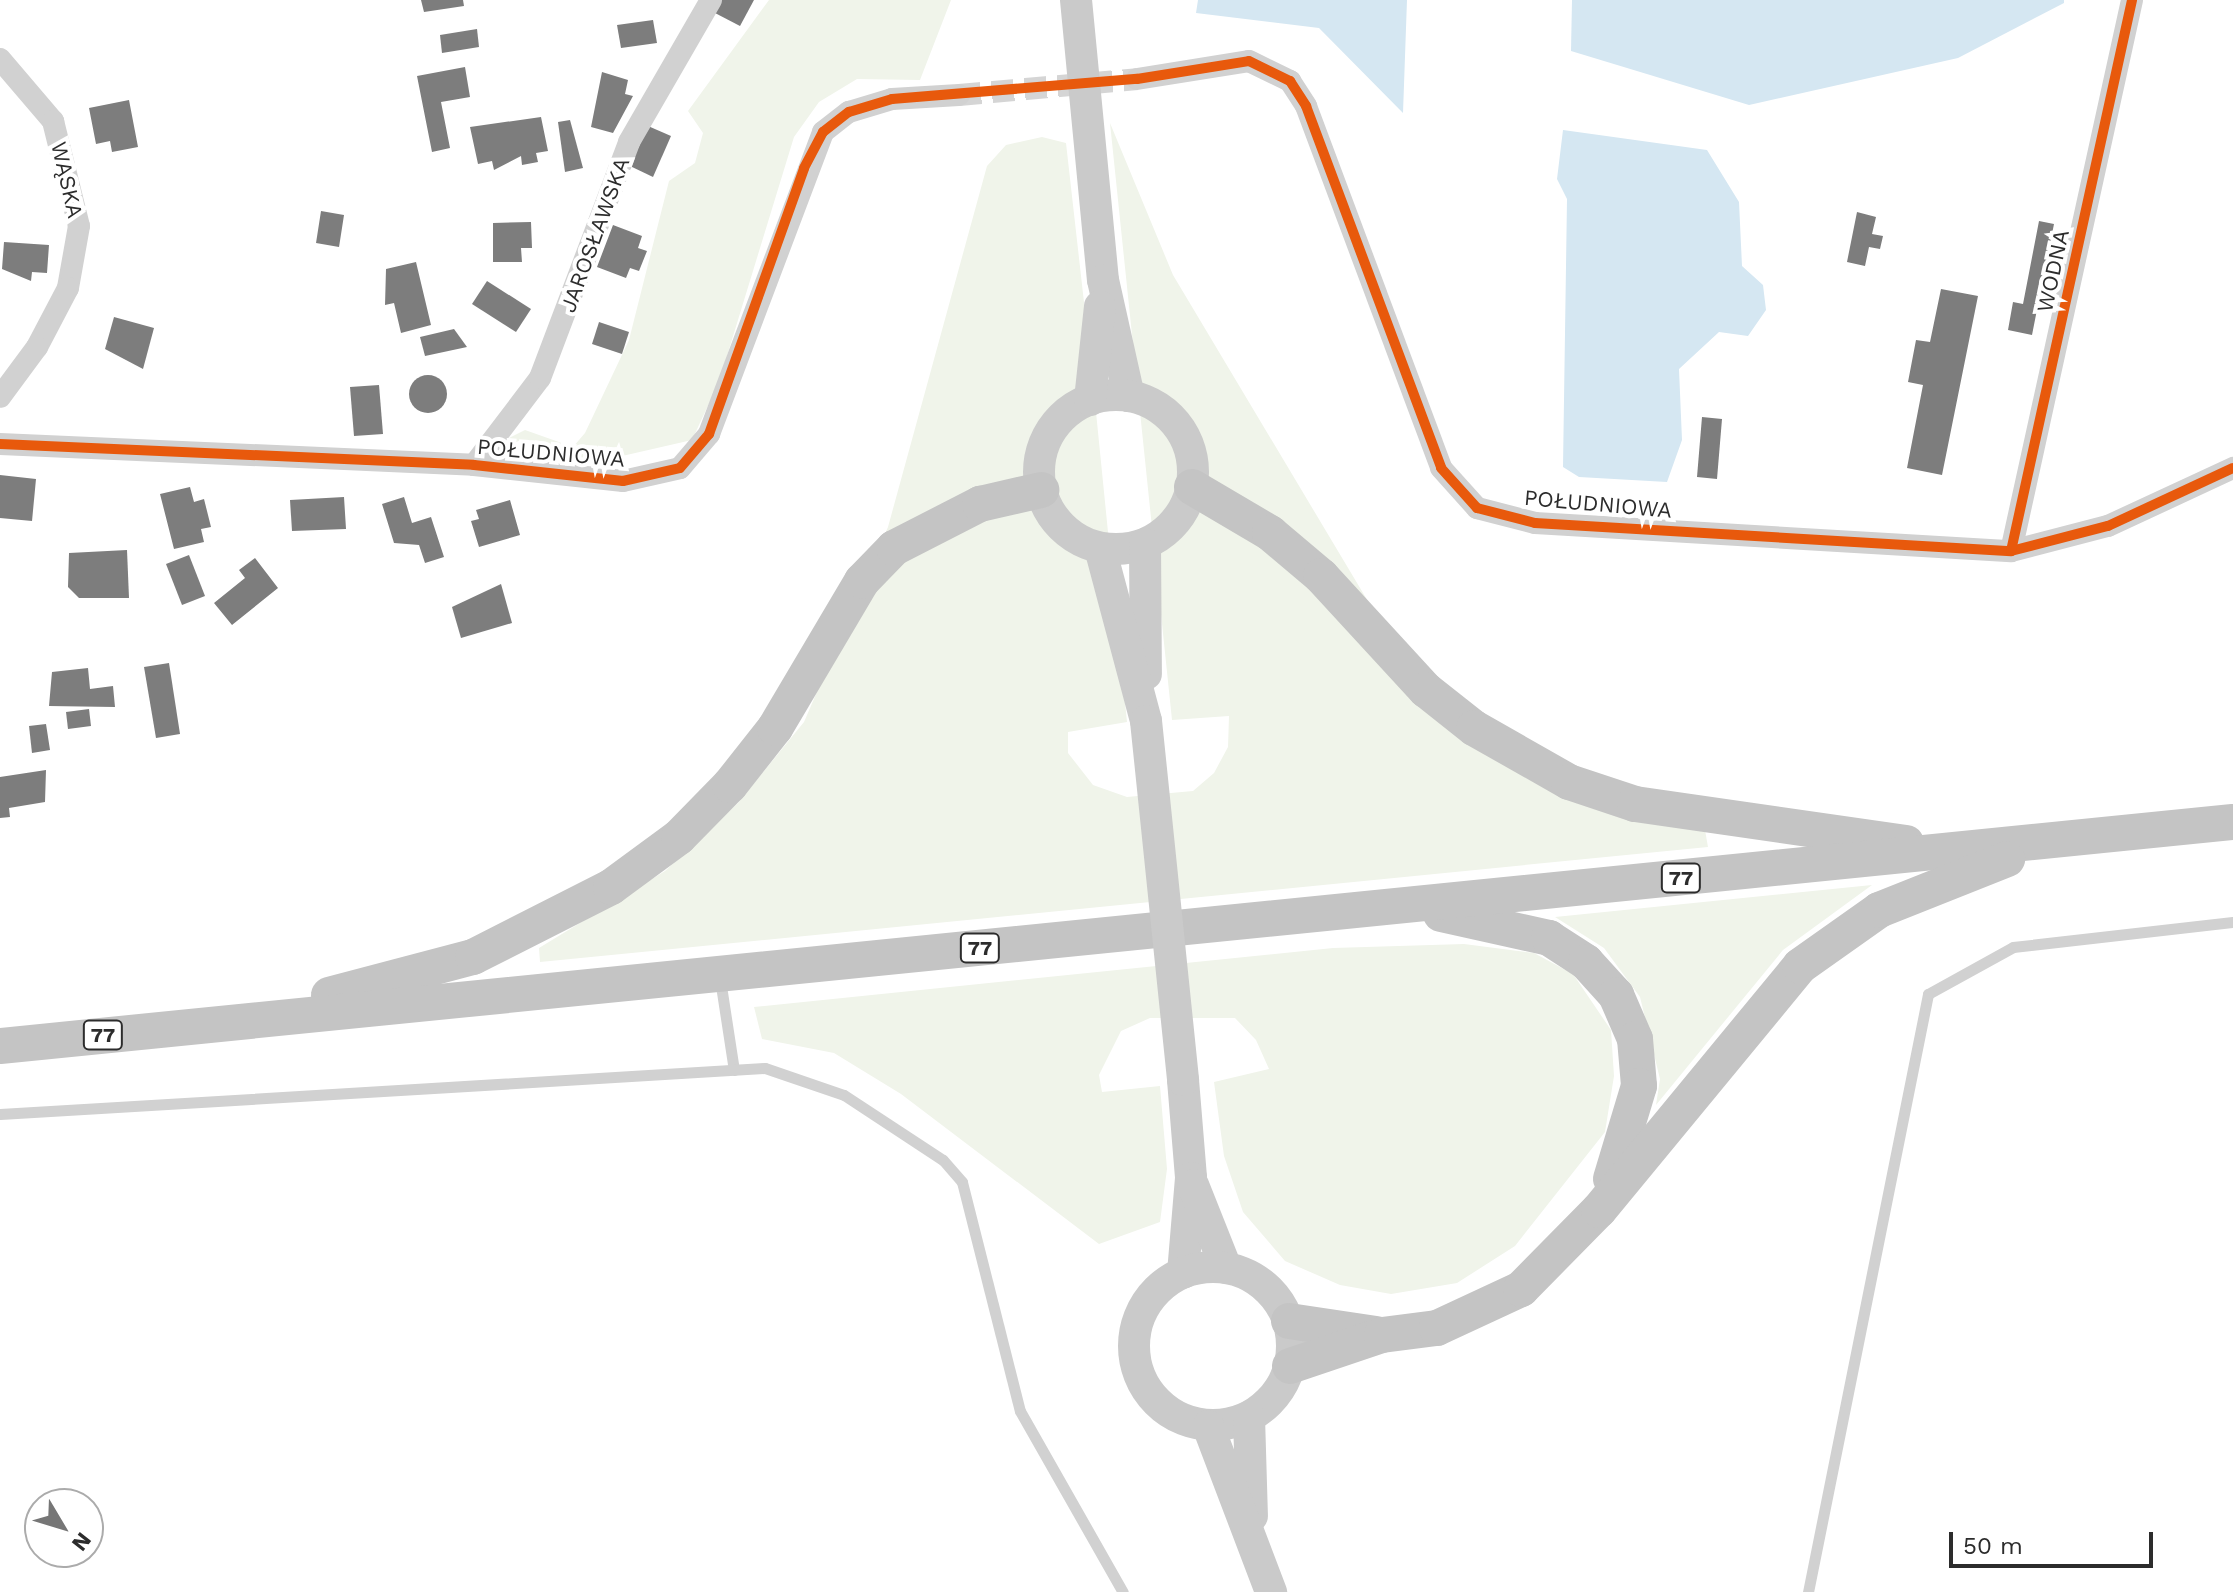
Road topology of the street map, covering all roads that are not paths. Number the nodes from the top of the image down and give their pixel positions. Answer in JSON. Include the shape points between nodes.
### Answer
{"nodes":[{"id":1,"x":711,"y":0,"type":"edge"},
{"id":2,"x":1076,"y":0,"type":"edge"},
{"id":3,"x":2132,"y":0,"type":"edge"},
{"id":4,"x":0,"y":59,"type":"edge"},
{"id":5,"x":1137,"y":79,"type":"tunnel mouth"},
{"id":6,"x":959,"y":95,"type":"tunnel mouth"},
{"id":7,"x":1103,"y":280,"type":"junction"},
{"id":8,"x":1129,"y":396,"type":"junction"},
{"id":9,"x":0,"y":397,"type":"edge"},
{"id":10,"x":1090,"y":400,"type":"junction"},
{"id":11,"x":0,"y":444,"type":"edge"},
{"id":12,"x":474,"y":465,"type":"junction"},
{"id":13,"x":2233,"y":468,"type":"edge"},
{"id":14,"x":1192,"y":487,"type":"junction"},
{"id":15,"x":1041,"y":490,"type":"junction"},
{"id":16,"x":1145,"y":544,"type":"junction"},
{"id":17,"x":1100,"y":548,"type":"junction"},
{"id":18,"x":2011,"y":551,"type":"junction"},
{"id":19,"x":1146,"y":721,"type":"junction"},
{"id":20,"x":2233,"y":822,"type":"edge"},
{"id":21,"x":2057,"y":840,"type":"junction"},
{"id":22,"x":1959,"y":851,"type":"junction"},
{"id":23,"x":1402,"y":906,"type":"junction"},
{"id":24,"x":2233,"y":922,"type":"edge"},
{"id":25,"x":719,"y":974,"type":"junction"},
{"id":26,"x":206,"y":1025,"type":"junction"},
{"id":27,"x":0,"y":1046,"type":"edge"},
{"id":28,"x":734,"y":1070,"type":"junction"},
{"id":29,"x":0,"y":1114,"type":"edge"},
{"id":30,"x":1191,"y":1178,"type":"junction"},
{"id":31,"x":1599,"y":1210,"type":"junction"},
{"id":32,"x":1226,"y":1268,"type":"junction"},
{"id":33,"x":1183,"y":1273,"type":"junction"},
{"id":34,"x":1289,"y":1321,"type":"junction"},
{"id":35,"x":1382,"y":1335,"type":"junction"},
{"id":36,"x":1290,"y":1366,"type":"junction"},
{"id":37,"x":1249,"y":1417,"type":"junction"},
{"id":38,"x":1208,"y":1426,"type":"junction"},
{"id":39,"x":1253,"y":1540,"type":"junction"},
{"id":40,"x":1123,"y":1592,"type":"edge"},
{"id":41,"x":1271,"y":1592,"type":"edge"},
{"id":42,"x":1808,"y":1592,"type":"edge"}],
"edges":[{"from":1,"to":12,"type":"street","name":"JAROSŁAWSKA","via":[[629,142],[540,378]]},
{"from":2,"to":7,"type":"main road"},
{"from":3,"to":18,"type":"street","name":"WODNA"},
{"from":4,"to":9,"type":"street","name":"WĄSKA","via":[[53,121],[79,226],[68,288],[37,347]]},
{"from":5,"to":18,"type":"street","name":"POŁUDNIOWA","via":[[1249,61],[1290,81],[1306,106],[1441,468],[1477,508],[1535,523]]},
{"from":6,"to":12,"type":"street","name":"POŁUDNIOWA","via":[[892,99],[849,112],[823,132],[709,434],[680,468],[623,481]]},
{"from":7,"to":8,"type":"main road"},
{"from":7,"to":10,"type":"main road"},
{"from":8,"to":10,"type":"main road"},
{"from":8,"to":14,"type":"main road","via":[[1157,407],[1180,428],[1192,456]]},
{"from":10,"to":15,"type":"main road","via":[[1054,426],[1039,467]]},
{"from":11,"to":12,"type":"street","name":"POŁUDNIOWA"},
{"from":13,"to":18,"type":"street","name":"POŁUDNIOWA","via":[[2108,526]]},
{"from":14,"to":16,"type":"main road","via":[[1180,515]]},
{"from":14,"to":22,"type":"main road","via":[[1270,533],[1321,576],[1426,690],[1474,728],[1569,782],[1635,804]]},
{"from":15,"to":17,"type":"main road","via":[[1069,533]]},
{"from":15,"to":26,"type":"main road","via":[[980,504],[894,548],[862,581],[775,728],[730,785],[679,837],[611,887],[473,957]]},
{"from":16,"to":17,"type":"main road"},
{"from":16,"to":19,"type":"main road"},
{"from":17,"to":19,"type":"main road"},
{"from":19,"to":30,"type":"main road","bridge":true},
{"from":20,"to":21,"type":"main road","number":"77"},
{"from":21,"to":22,"type":"main road","number":"77"},
{"from":21,"to":31,"type":"main road","via":[[1879,910],[1809,959]]},
{"from":22,"to":23,"type":"main road","number":"77"},
{"from":23,"to":25,"type":"main road","number":"77"},
{"from":23,"to":31,"type":"main road","via":[[1549,938],[1586,962],[1616,995],[1635,1039],[1639,1086]]},
{"from":24,"to":42,"type":"lane","via":[[2013,947],[1928,994]]},
{"from":25,"to":26,"type":"main road","number":"77"},
{"from":25,"to":28,"type":"lane"},
{"from":26,"to":27,"type":"main road","number":"77"},
{"from":28,"to":29,"type":"lane"},
{"from":28,"to":40,"type":"lane","via":[[765,1068],[844,1095],[943,1160],[962,1182],[1020,1411]]},
{"from":30,"to":32,"type":"main road"},
{"from":30,"to":33,"type":"main road"},
{"from":31,"to":35,"type":"main road","via":[[1521,1289],[1482,1313]]},
{"from":32,"to":33,"type":"main road"},
{"from":32,"to":34,"type":"main road","via":[[1265,1286]]},
{"from":33,"to":38,"type":"main road","via":[[1144,1308],[1135,1359],[1159,1405]]},
{"from":34,"to":35,"type":"main road"},
{"from":34,"to":36,"type":"main road"},
{"from":35,"to":36,"type":"main road"},
{"from":36,"to":37,"type":"main road","via":[[1268,1405]]},
{"from":37,"to":38,"type":"main road"},
{"from":37,"to":39,"type":"main road"},
{"from":38,"to":39,"type":"main road"},
{"from":39,"to":41,"type":"main road"}]}
